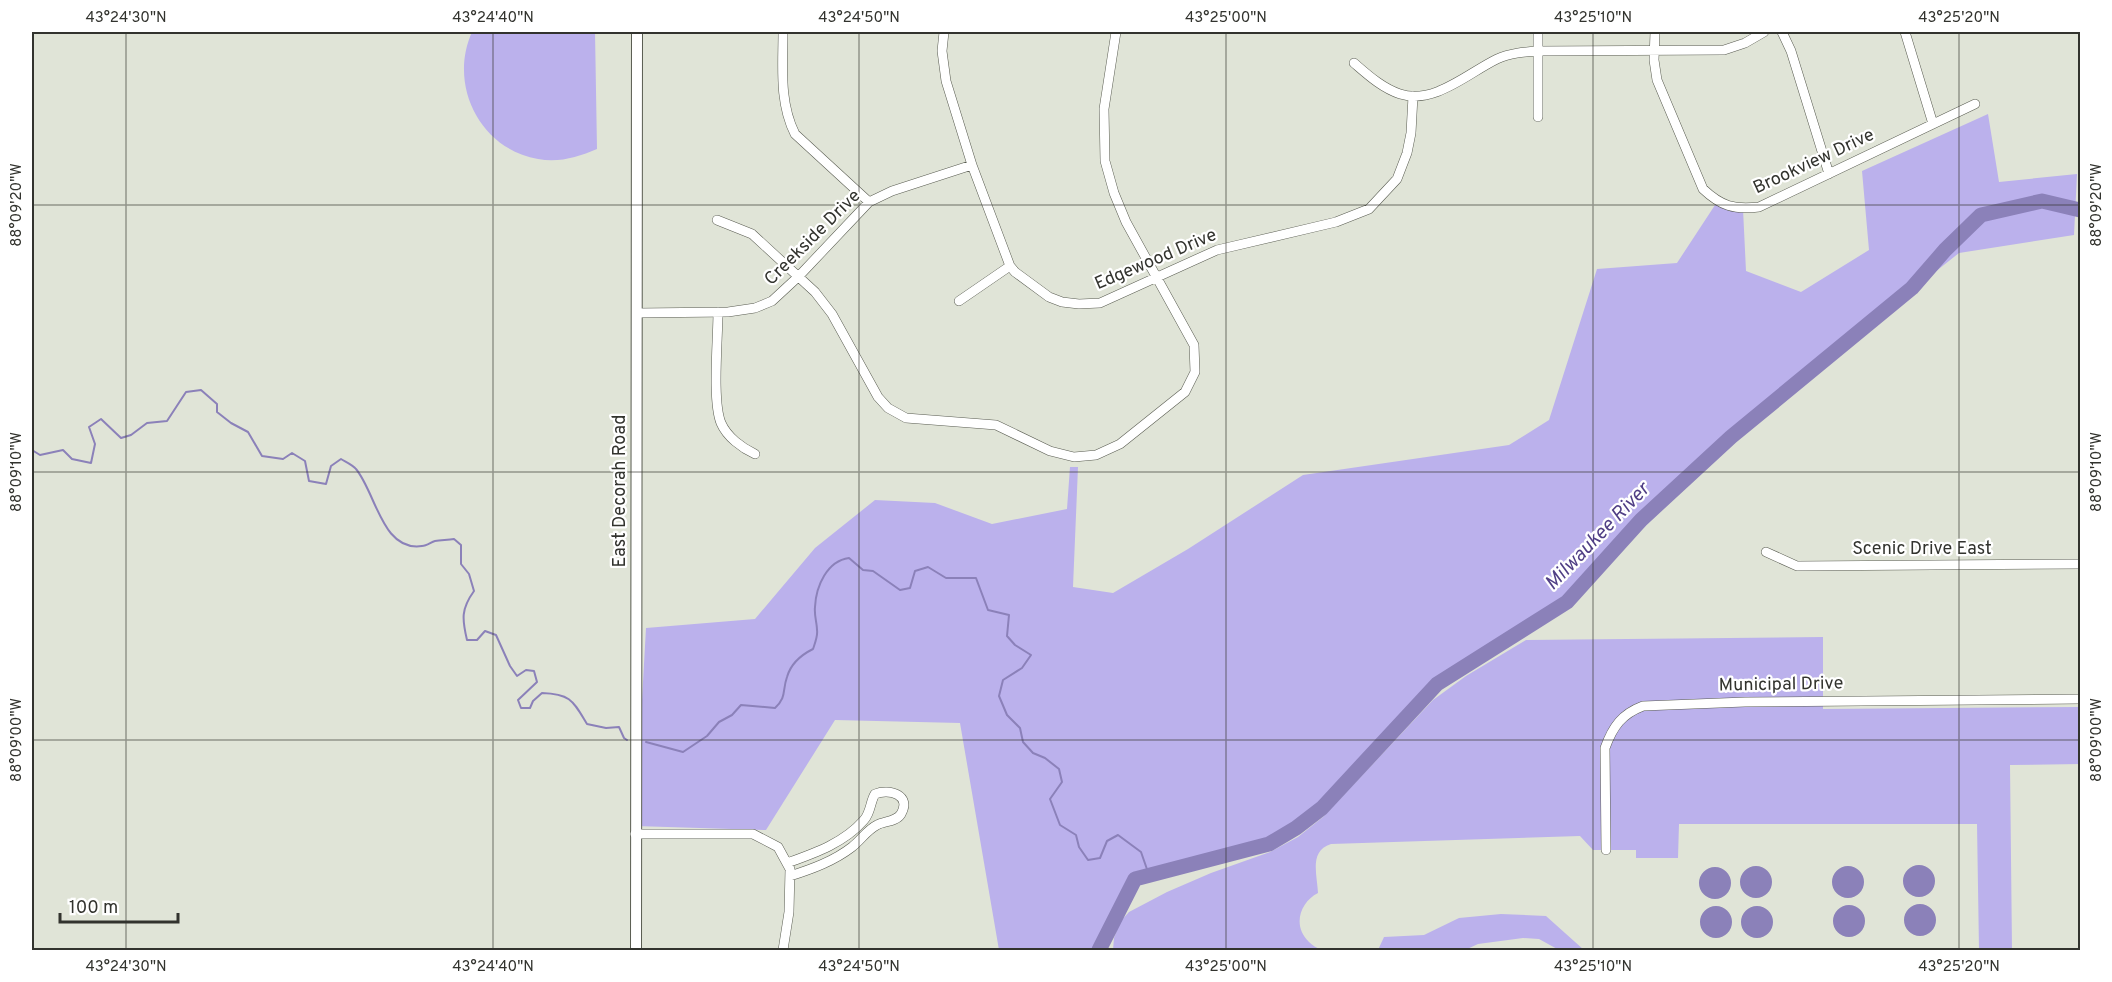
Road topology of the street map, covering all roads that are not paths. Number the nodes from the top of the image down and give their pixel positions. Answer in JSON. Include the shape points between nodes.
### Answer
{"nodes":[{"id":1,"x":637,"y":32,"type":"edge"},
{"id":2,"x":783,"y":32,"type":"edge"},
{"id":3,"x":944,"y":32,"type":"edge"},
{"id":4,"x":1116,"y":32,"type":"edge"},
{"id":5,"x":1538,"y":32,"type":"edge"},
{"id":6,"x":1655,"y":32,"type":"edge"},
{"id":7,"x":1764,"y":32,"type":"edge"},
{"id":8,"x":1782,"y":32,"type":"edge"},
{"id":9,"x":1905,"y":32,"type":"edge"},
{"id":10,"x":1654,"y":50,"type":"junction"},
{"id":11,"x":1538,"y":51,"type":"junction"},
{"id":12,"x":1354,"y":63,"type":"dead end"},
{"id":13,"x":1413,"y":96,"type":"junction"},
{"id":14,"x":1975,"y":104,"type":"dead end"},
{"id":15,"x":1538,"y":117,"type":"dead end"},
{"id":16,"x":1933,"y":124,"type":"junction"},
{"id":17,"x":972,"y":165,"type":"junction"},
{"id":18,"x":1829,"y":174,"type":"junction"},
{"id":19,"x":869,"y":202,"type":"junction"},
{"id":20,"x":717,"y":220,"type":"dead end"},
{"id":21,"x":1010,"y":266,"type":"junction"},
{"id":22,"x":799,"y":276,"type":"junction"},
{"id":23,"x":1157,"y":278,"type":"junction"},
{"id":24,"x":959,"y":301,"type":"dead end"},
{"id":25,"x":718,"y":312,"type":"junction"},
{"id":26,"x":637,"y":313,"type":"junction"},
{"id":27,"x":755,"y":454,"type":"dead end"},
{"id":28,"x":1766,"y":552,"type":"dead end"},
{"id":29,"x":2080,"y":564,"type":"edge"},
{"id":30,"x":2080,"y":699,"type":"edge"},
{"id":31,"x":635,"y":834,"type":"junction"},
{"id":32,"x":1606,"y":850,"type":"dead end"},
{"id":33,"x":787,"y":863,"type":"junction"},
{"id":34,"x":790,"y":876,"type":"junction"},
{"id":35,"x":636,"y":951,"type":"edge"},
{"id":36,"x":783,"y":951,"type":"edge"}],
"edges":[{"from":1,"to":26,"type":"street","name":"East Decorah Road"},
{"from":2,"to":19,"type":"street","via":[[783,96],[795,134]]},
{"from":3,"to":17,"type":"street","name":"Edgewood Drive","via":[[946,81]]},
{"from":4,"to":23,"type":"street","via":[[1104,109],[1105,161],[1126,222]]},
{"from":5,"to":11,"type":"street"},
{"from":6,"to":10,"type":"street","name":"Brookview Drive"},
{"from":7,"to":10,"type":"street","via":[[1724,50]]},
{"from":8,"to":18,"type":"street"},
{"from":9,"to":16,"type":"street"},
{"from":10,"to":11,"type":"street"},
{"from":10,"to":18,"type":"street","name":"Brookview Drive","via":[[1657,80],[1703,189],[1717,202],[1743,209],[1759,207]]},
{"from":11,"to":13,"type":"street","via":[[1498,58],[1437,92]]},
{"from":11,"to":15,"type":"street"},
{"from":12,"to":13,"type":"street","via":[[1391,90]]},
{"from":13,"to":23,"type":"street","name":"Edgewood Drive","via":[[1411,133],[1397,179],[1369,209],[1336,222],[1217,250]]},
{"from":14,"to":16,"type":"street","name":"Brookview Drive"},
{"from":16,"to":18,"type":"street","name":"Brookview Drive"},
{"from":17,"to":19,"type":"street","name":"Creekside Drive"},
{"from":17,"to":21,"type":"street","name":"Edgewood Drive"},
{"from":19,"to":22,"type":"street","name":"Creekside Drive"},
{"from":20,"to":22,"type":"street","via":[[752,234]]},
{"from":21,"to":23,"type":"street","name":"Edgewood Drive","via":[[1049,297],[1079,304],[1100,303]]},
{"from":21,"to":24,"type":"street"},
{"from":22,"to":23,"type":"street","via":[[832,314],[888,408],[906,418],[996,425],[1050,451],[1074,457],[1096,455],[1120,444],[1185,392],[1195,372],[1194,345]]},
{"from":22,"to":25,"type":"street","name":"Creekside Drive","via":[[772,301],[755,308]]},
{"from":25,"to":26,"type":"street","name":"Creekside Drive"},
{"from":25,"to":27,"type":"street","via":[[717,409],[732,439]]},
{"from":26,"to":31,"type":"street","name":"East Decorah Road"},
{"from":28,"to":29,"type":"street","name":"Scenic Drive East","via":[[1797,566]]},
{"from":30,"to":32,"type":"street","name":"Municipal Drive","via":[[1745,702],[1644,706],[1631,710],[1610,733],[1605,748]]},
{"from":31,"to":33,"type":"street","via":[[753,834],[778,847]]},
{"from":31,"to":35,"type":"street","name":"East Decorah Road"},
{"from":33,"to":34,"type":"street"},
{"from":33,"to":34,"type":"street","via":[[827,849],[842,838],[864,819],[875,794],[883,790],[900,795],[903,804],[895,820],[877,824],[831,860]]},
{"from":34,"to":36,"type":"street"}]}
